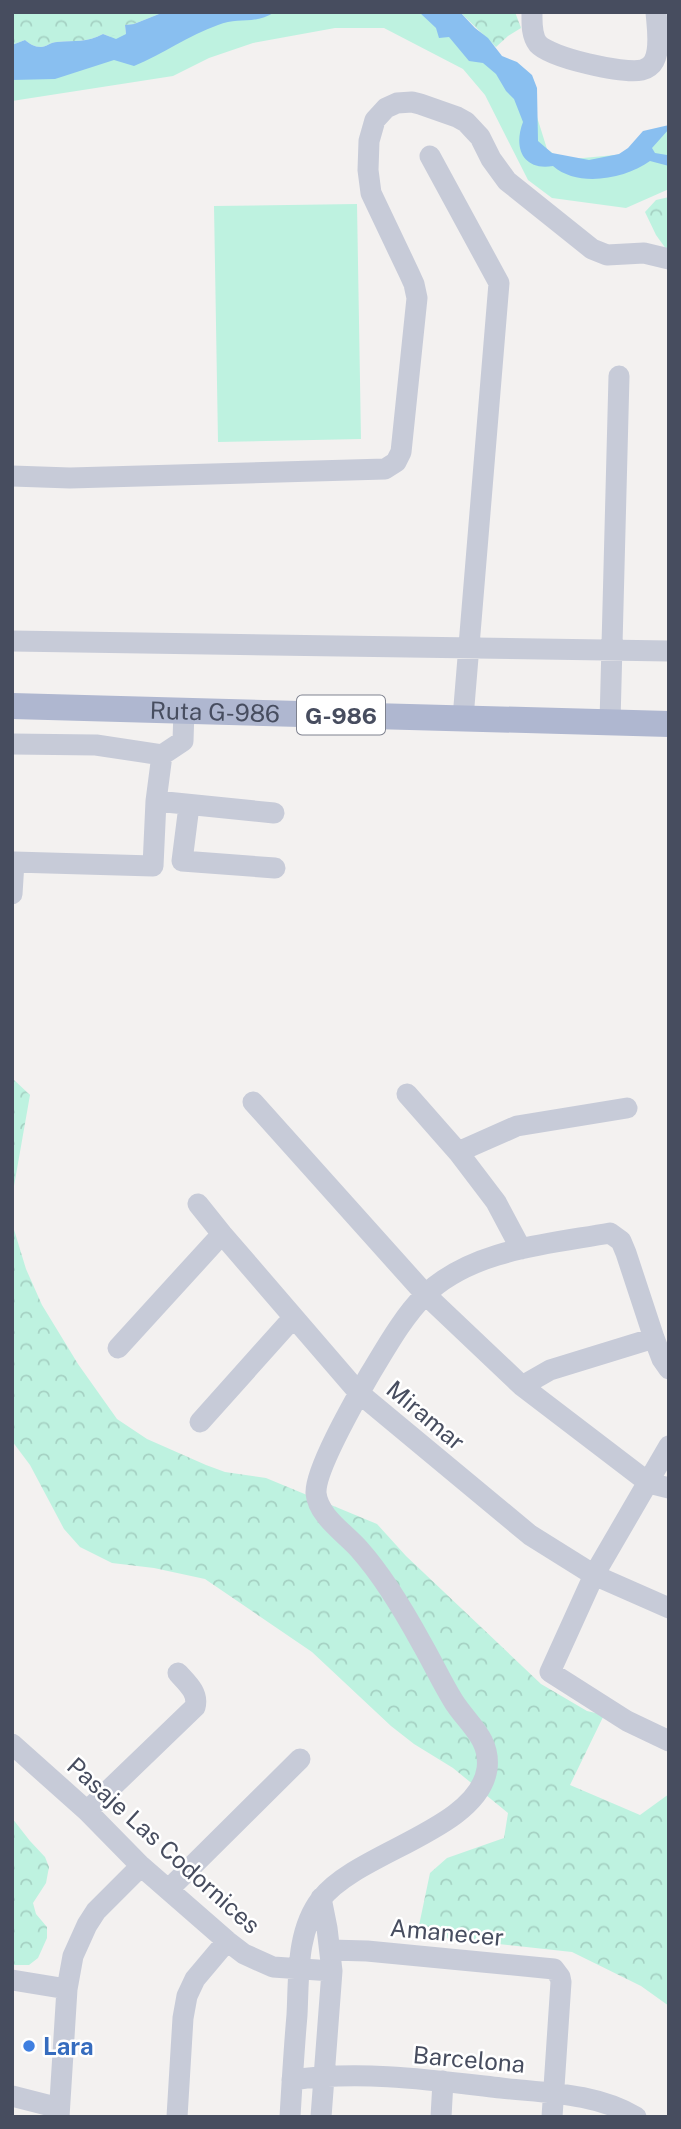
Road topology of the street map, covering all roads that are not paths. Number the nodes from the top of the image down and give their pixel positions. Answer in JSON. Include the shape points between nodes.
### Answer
{"nodes":[{"id":1,"x":532,"y":12,"type":"edge"},
{"id":2,"x":656,"y":12,"type":"edge"},
{"id":3,"x":430,"y":156,"type":"dead end"},
{"id":4,"x":669,"y":258,"type":"edge"},
{"id":5,"x":619,"y":376,"type":"dead end"},
{"id":6,"x":12,"y":476,"type":"edge"},
{"id":7,"x":12,"y":641,"type":"edge"},
{"id":8,"x":469,"y":648,"type":"junction"},
{"id":9,"x":611,"y":650,"type":"junction"},
{"id":10,"x":669,"y":651,"type":"edge"},
{"id":11,"x":12,"y":706,"type":"edge"},
{"id":12,"x":184,"y":710,"type":"junction"},
{"id":13,"x":463,"y":718,"type":"junction"},
{"id":14,"x":610,"y":722,"type":"junction"},
{"id":15,"x":669,"y":724,"type":"edge"},
{"id":16,"x":12,"y":744,"type":"edge"},
{"id":17,"x":162,"y":755,"type":"junction"},
{"id":18,"x":156,"y":801,"type":"junction"},
{"id":19,"x":189,"y":806,"type":"junction"},
{"id":20,"x":274,"y":813,"type":"dead end"},
{"id":21,"x":275,"y":868,"type":"dead end"},
{"id":22,"x":12,"y":894,"type":"edge"},
{"id":23,"x":407,"y":1094,"type":"dead end"},
{"id":24,"x":253,"y":1102,"type":"dead end"},
{"id":25,"x":627,"y":1108,"type":"dead end"},
{"id":26,"x":458,"y":1152,"type":"junction"},
{"id":27,"x":198,"y":1204,"type":"dead end"},
{"id":28,"x":222,"y":1234,"type":"junction"},
{"id":29,"x":521,"y":1249,"type":"junction"},
{"id":30,"x":426,"y":1295,"type":"junction"},
{"id":31,"x":293,"y":1318,"type":"junction"},
{"id":32,"x":654,"y":1338,"type":"junction"},
{"id":33,"x":118,"y":1348,"type":"dead end"},
{"id":34,"x":669,"y":1369,"type":"edge"},
{"id":35,"x":522,"y":1386,"type":"junction"},
{"id":36,"x":359,"y":1393,"type":"junction"},
{"id":37,"x":200,"y":1422,"type":"dead end"},
{"id":38,"x":669,"y":1446,"type":"edge"},
{"id":39,"x":659,"y":1485,"type":"edge"},
{"id":40,"x":594,"y":1574,"type":"junction"},
{"id":41,"x":669,"y":1608,"type":"edge"},
{"id":42,"x":178,"y":1672,"type":"dead end"},
{"id":43,"x":669,"y":1741,"type":"edge"},
{"id":44,"x":12,"y":1744,"type":"edge"},
{"id":45,"x":300,"y":1759,"type":"dead end"},
{"id":46,"x":87,"y":1811,"type":"junction"},
{"id":47,"x":141,"y":1866,"type":"junction"},
{"id":48,"x":169,"y":1889,"type":"junction"},
{"id":49,"x":321,"y":1898,"type":"junction"},
{"id":50,"x":227,"y":1941,"type":"junction"},
{"id":51,"x":330,"y":1950,"type":"junction"},
{"id":52,"x":300,"y":1970,"type":"junction"},
{"id":53,"x":332,"y":1971,"type":"junction"},
{"id":54,"x":12,"y":1980,"type":"edge"},
{"id":55,"x":67,"y":1989,"type":"junction"},
{"id":56,"x":324,"y":2075,"type":"junction"},
{"id":57,"x":292,"y":2080,"type":"junction"},
{"id":58,"x":443,"y":2081,"type":"junction"},
{"id":59,"x":553,"y":2094,"type":"junction"},
{"id":60,"x":12,"y":2096,"type":"edge"},
{"id":61,"x":59,"y":2112,"type":"edge"},
{"id":62,"x":177,"y":2117,"type":"edge"},
{"id":63,"x":290,"y":2117,"type":"edge"},
{"id":64,"x":321,"y":2117,"type":"edge"},
{"id":65,"x":441,"y":2117,"type":"edge"},
{"id":66,"x":552,"y":2117,"type":"edge"},
{"id":67,"x":636,"y":2117,"type":"edge"}],
"edges":[{"from":1,"to":2,"type":"street","via":[[535,38],[546,49],[615,70],[642,70],[656,58]]},
{"from":3,"to":8,"type":"street","via":[[499,284]]},
{"from":4,"to":6,"type":"street","via":[[592,250],[507,181],[466,122],[412,102],[391,104],[379,113],[372,127],[368,170],[371,192],[410,273],[416,298],[401,452],[396,462],[385,469]]},
{"from":5,"to":9,"type":"street"},
{"from":7,"to":8,"type":"street"},
{"from":8,"to":9,"type":"street"},
{"from":8,"to":13,"type":"street"},
{"from":9,"to":10,"type":"street"},
{"from":9,"to":14,"type":"street"},
{"from":11,"to":12,"type":"main road","name":"Ruta G-986","number":"G-986"},
{"from":12,"to":13,"type":"main road","name":"Ruta G-986","number":"G-986"},
{"from":12,"to":17,"type":"street","via":[[183,741]]},
{"from":13,"to":14,"type":"main road","name":"Ruta G-986","number":"G-986"},
{"from":14,"to":15,"type":"main road","name":"Ruta G-986","number":"G-986"},
{"from":16,"to":17,"type":"street","via":[[96,745]]},
{"from":17,"to":18,"type":"street"},
{"from":18,"to":19,"type":"street"},
{"from":18,"to":22,"type":"street","via":[[153,866],[15,862]]},
{"from":19,"to":20,"type":"street"},
{"from":19,"to":21,"type":"street","via":[[182,861]]},
{"from":23,"to":26,"type":"street"},
{"from":24,"to":30,"type":"street"},
{"from":25,"to":26,"type":"street","via":[[517,1126]]},
{"from":26,"to":29,"type":"street","via":[[496,1202]]},
{"from":27,"to":28,"type":"street","name":"Miramar"},
{"from":28,"to":31,"type":"street","name":"Miramar"},
{"from":28,"to":33,"type":"street"},
{"from":29,"to":30,"type":"street","via":[[463,1268]]},
{"from":29,"to":32,"type":"street","via":[[610,1233],[621,1241]]},
{"from":30,"to":35,"type":"street"},
{"from":30,"to":36,"type":"street","via":[[391,1338]]},
{"from":31,"to":36,"type":"street","name":"Miramar"},
{"from":31,"to":37,"type":"street"},
{"from":32,"to":34,"type":"street"},
{"from":32,"to":35,"type":"street","via":[[550,1370]]},
{"from":35,"to":39,"type":"street"},
{"from":36,"to":40,"type":"street","name":"Miramar","via":[[530,1535]]},
{"from":36,"to":49,"type":"street","via":[[317,1480],[317,1499],[398,1603],[454,1703],[479,1732],[487,1768],[476,1795],[461,1809],[349,1874]]},
{"from":38,"to":39,"type":"street"},
{"from":39,"to":40,"type":"street"},
{"from":40,"to":41,"type":"street","name":"Miramar"},
{"from":40,"to":43,"type":"street","via":[[550,1671],[627,1721]]},
{"from":42,"to":46,"type":"street","via":[[195,1693],[195,1707]]},
{"from":44,"to":46,"type":"street","name":"Pasaje Las Codornices"},
{"from":45,"to":48,"type":"street"},
{"from":46,"to":47,"type":"street","name":"Pasaje Las Codornices"},
{"from":47,"to":48,"type":"street","name":"Pasaje Las Codornices"},
{"from":47,"to":55,"type":"street","via":[[87,1925],[73,1956]]},
{"from":48,"to":50,"type":"street","name":"Pasaje Las Codornices"},
{"from":49,"to":51,"type":"street"},
{"from":49,"to":52,"type":"street","via":[[306,1928]]},
{"from":50,"to":52,"type":"street","name":"Pasaje Las Codornices","via":[[262,1963]]},
{"from":50,"to":62,"type":"street","via":[[195,1979],[187,1996]]},
{"from":51,"to":53,"type":"street"},
{"from":51,"to":59,"type":"street","name":"Amanecer","via":[[550,1968],[558,1973]]},
{"from":52,"to":53,"type":"street","name":"Pasaje Las Codornices"},
{"from":52,"to":57,"type":"street"},
{"from":53,"to":56,"type":"street"},
{"from":54,"to":55,"type":"street"},
{"from":55,"to":61,"type":"street"},
{"from":56,"to":57,"type":"street","name":"Barcelona"},
{"from":56,"to":58,"type":"street","name":"Barcelona"},
{"from":56,"to":64,"type":"street"},
{"from":57,"to":63,"type":"street"},
{"from":58,"to":59,"type":"street","name":"Barcelona"},
{"from":58,"to":65,"type":"street"},
{"from":59,"to":66,"type":"street"},
{"from":59,"to":67,"type":"street","name":"Barcelona","via":[[608,2103]]},
{"from":60,"to":61,"type":"street"}]}
